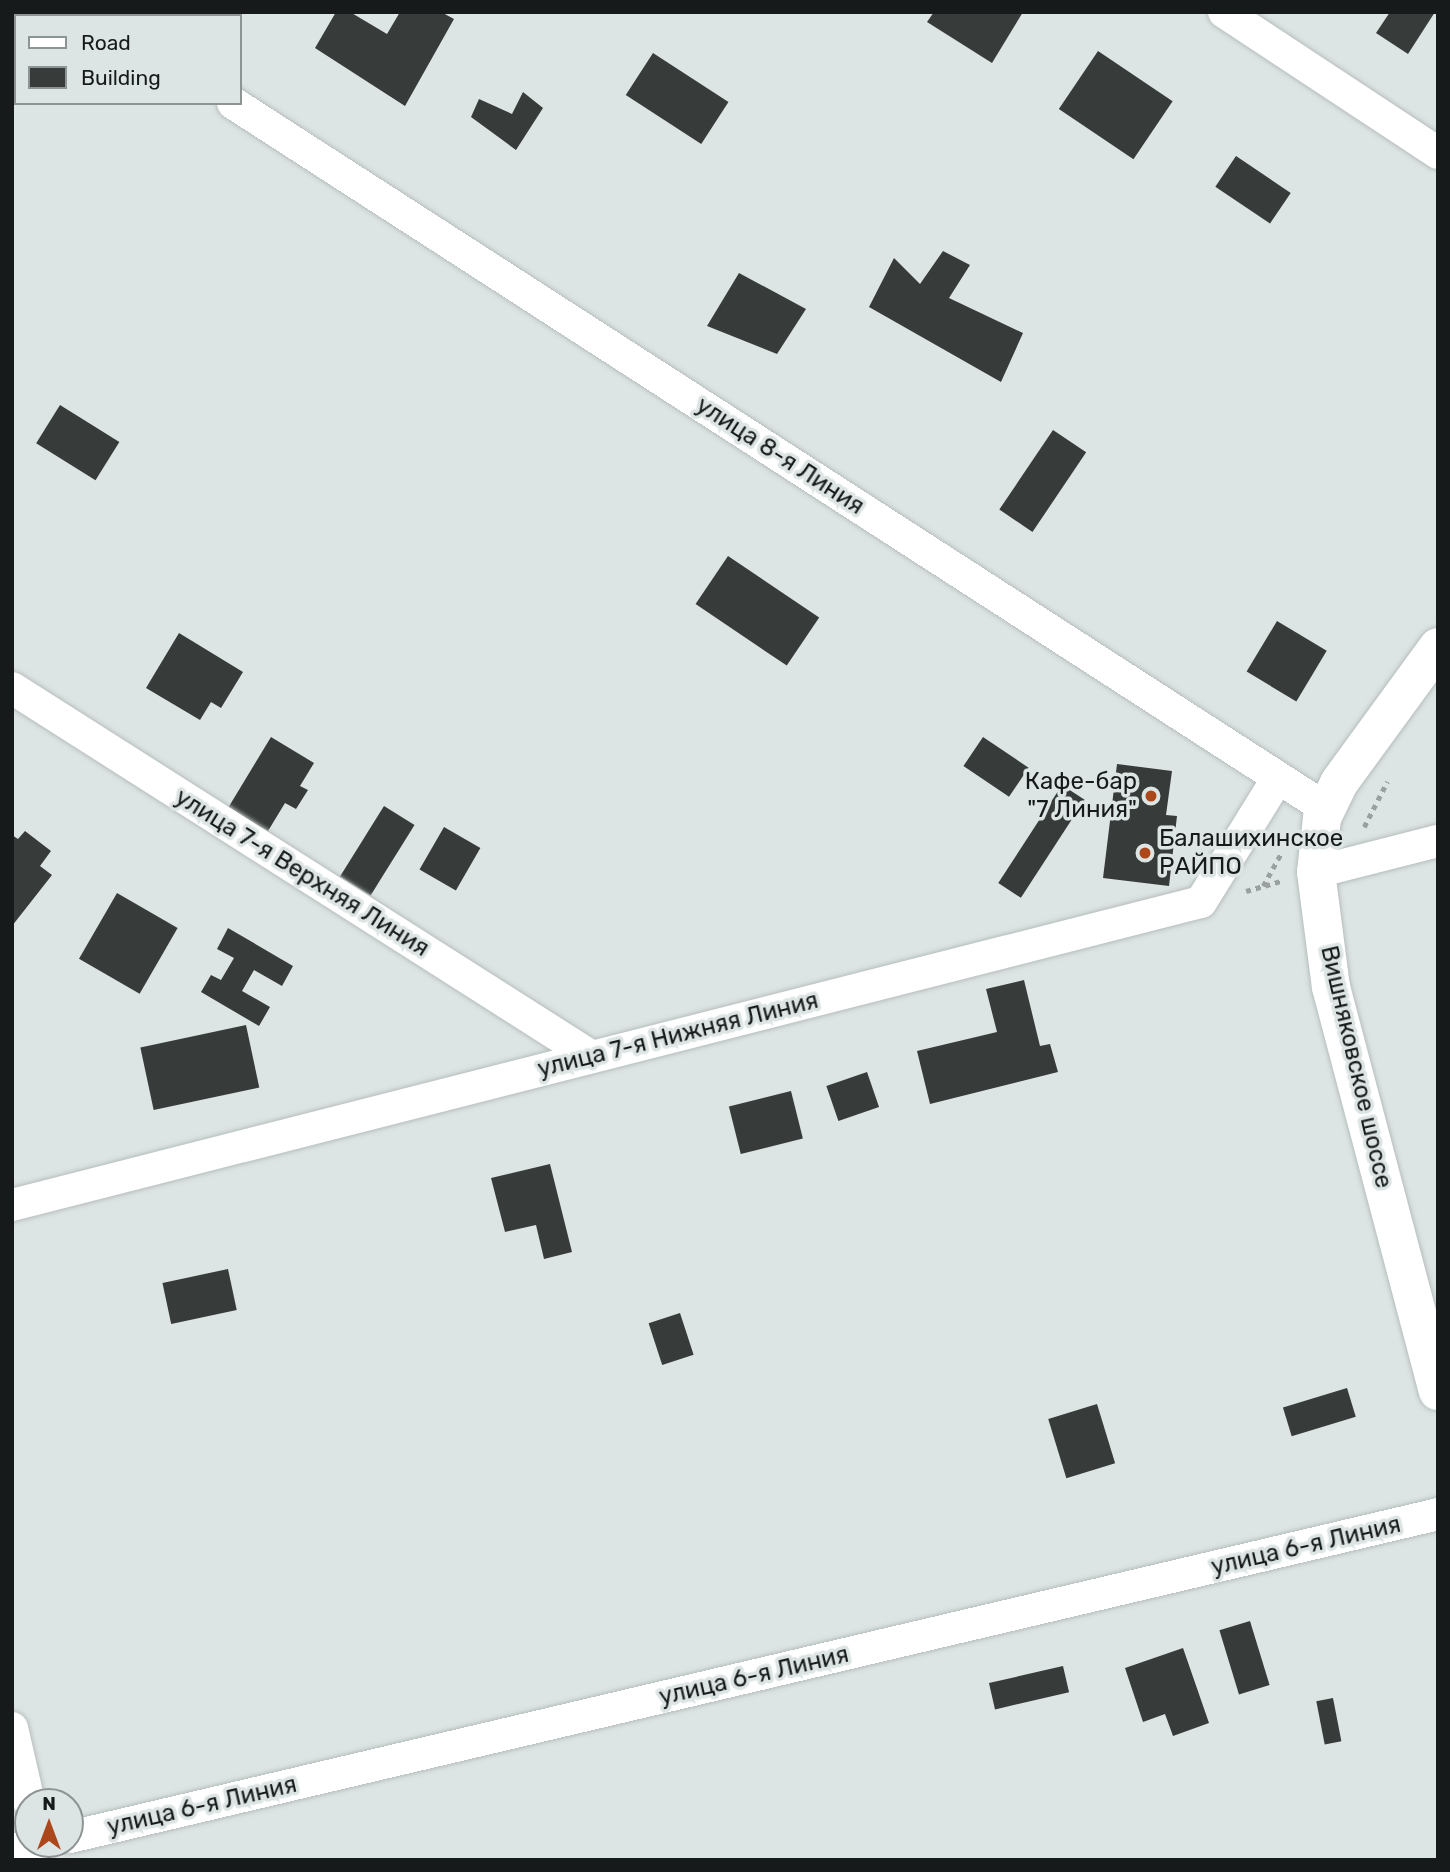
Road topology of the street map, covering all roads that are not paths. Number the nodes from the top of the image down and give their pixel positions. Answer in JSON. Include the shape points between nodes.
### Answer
{"nodes":[{"id":1,"x":1224,"y":12,"type":"edge"},
{"id":2,"x":236,"y":105,"type":"edge"},
{"id":3,"x":1438,"y":153,"type":"edge"},
{"id":4,"x":1438,"y":647,"type":"edge"},
{"id":5,"x":12,"y":688,"type":"edge"},
{"id":6,"x":1278,"y":778,"type":"junction"},
{"id":7,"x":1327,"y":809,"type":"junction"},
{"id":8,"x":1438,"y":841,"type":"edge"},
{"id":9,"x":1331,"y":868,"type":"junction"},
{"id":10,"x":592,"y":1057,"type":"junction"},
{"id":11,"x":12,"y":1205,"type":"edge"},
{"id":12,"x":1438,"y":1391,"type":"edge"},
{"id":13,"x":1438,"y":1514,"type":"edge"},
{"id":14,"x":12,"y":1728,"type":"edge"},
{"id":15,"x":26,"y":1788,"type":"edge"},
{"id":16,"x":84,"y":1834,"type":"edge"}],
"edges":[{"from":1,"to":3,"type":"street"},
{"from":2,"to":6,"type":"street","name":"улица 8-я Линия"},
{"from":4,"to":7,"type":"street","name":"Вишняковское шоссе","via":[[1357,757]]},
{"from":5,"to":10,"type":"street","name":"улица 7-я Верхняя Линия"},
{"from":6,"to":7,"type":"street","name":"улица 8-я Линия"},
{"from":6,"to":10,"type":"street","name":"улица 7-я Нижняя Линия","via":[[1201,902]]},
{"from":7,"to":9,"type":"street","name":"Вишняковское шоссе"},
{"from":8,"to":9,"type":"street"},
{"from":9,"to":12,"type":"street","name":"Вишняковское шоссе","via":[[1331,987]]},
{"from":10,"to":11,"type":"street","name":"улица 7-я Нижняя Линия"},
{"from":13,"to":16,"type":"street","name":"улица 6-я Линия"},
{"from":14,"to":15,"type":"street"}]}
